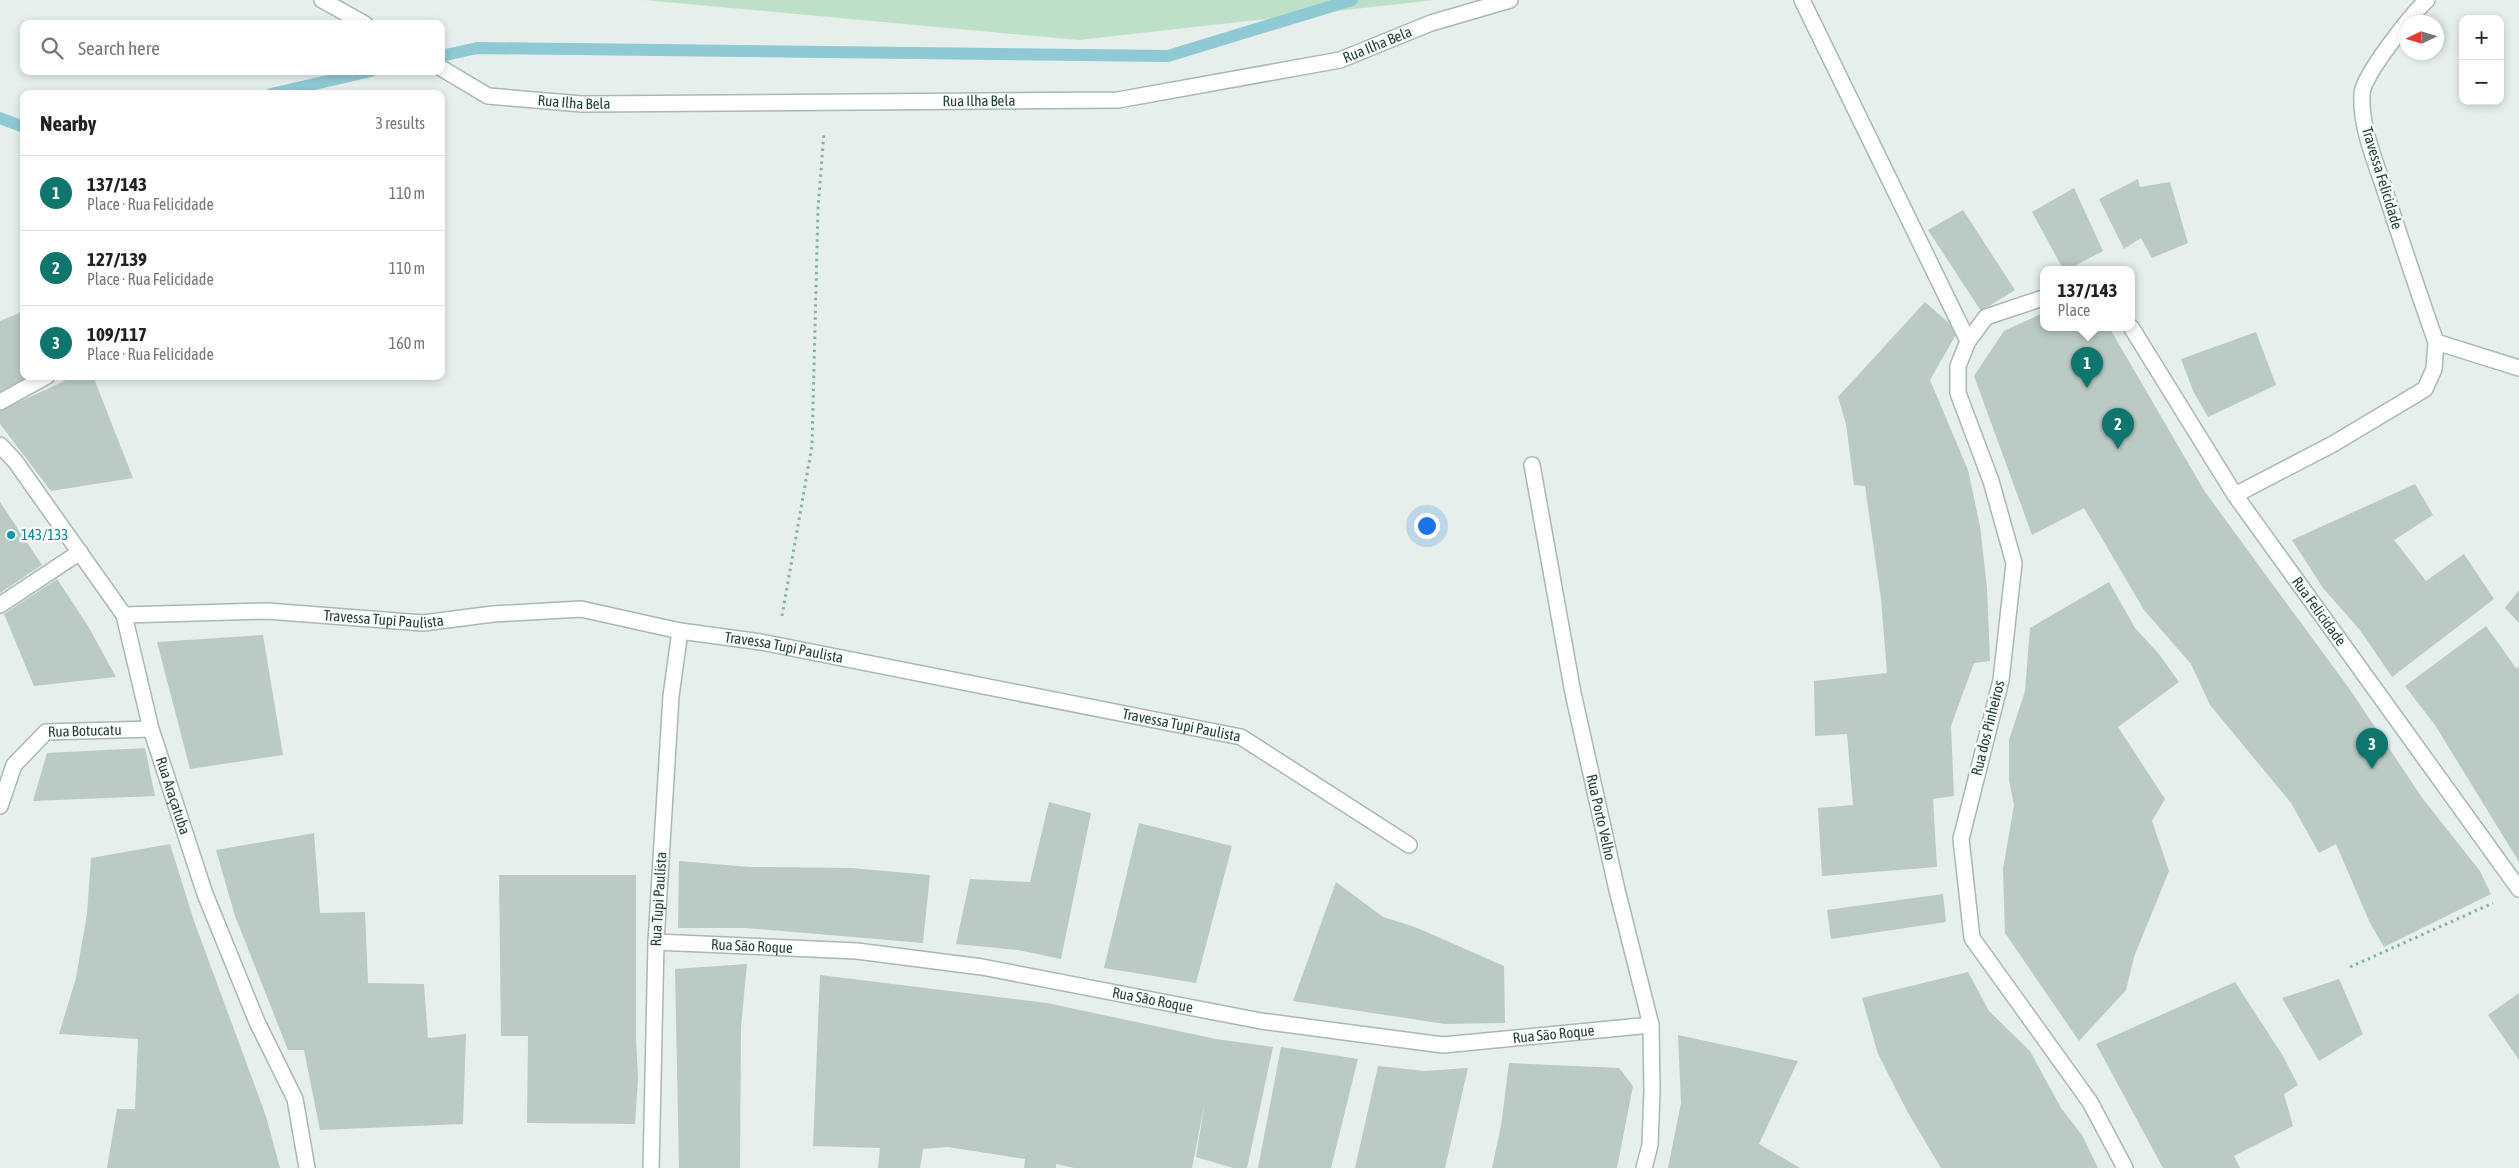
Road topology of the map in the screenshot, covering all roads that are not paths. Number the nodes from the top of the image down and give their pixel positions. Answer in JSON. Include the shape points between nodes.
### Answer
{"nodes":[{"id":1,"x":322,"y":0,"type":"edge"},
{"id":2,"x":1510,"y":0,"type":"edge"},
{"id":3,"x":1802,"y":0,"type":"edge"},
{"id":4,"x":2427,"y":0,"type":"edge"},
{"id":5,"x":358,"y":20,"type":"edge"},
{"id":6,"x":445,"y":70,"type":"edge"},
{"id":7,"x":2040,"y":299,"type":"edge"},
{"id":8,"x":2133,"y":331,"type":"edge"},
{"id":9,"x":1968,"y":341,"type":"junction"},
{"id":10,"x":2436,"y":342,"type":"junction"},
{"id":11,"x":2519,"y":368,"type":"edge"},
{"id":12,"x":40,"y":380,"type":"edge"},
{"id":13,"x":0,"y":402,"type":"edge"},
{"id":14,"x":0,"y":445,"type":"edge"},
{"id":15,"x":1532,"y":465,"type":"dead end"},
{"id":16,"x":2235,"y":495,"type":"junction"},
{"id":17,"x":80,"y":552,"type":"junction"},
{"id":18,"x":0,"y":605,"type":"edge"},
{"id":19,"x":124,"y":615,"type":"junction"},
{"id":20,"x":680,"y":631,"type":"junction"},
{"id":21,"x":151,"y":729,"type":"junction"},
{"id":22,"x":0,"y":806,"type":"edge"},
{"id":23,"x":1409,"y":845,"type":"dead end"},
{"id":24,"x":2519,"y":889,"type":"edge"},
{"id":25,"x":656,"y":942,"type":"junction"},
{"id":26,"x":1651,"y":1025,"type":"junction"},
{"id":27,"x":307,"y":1168,"type":"edge"},
{"id":28,"x":651,"y":1168,"type":"edge"},
{"id":29,"x":1644,"y":1168,"type":"edge"},
{"id":30,"x":2125,"y":1168,"type":"edge"}],
"edges":[{"from":1,"to":5,"type":"street"},
{"from":2,"to":6,"type":"street","name":"Rua Ilha Bela","via":[[1431,23],[1340,60],[1118,100],[582,104],[488,96]]},
{"from":3,"to":9,"type":"street"},
{"from":4,"to":10,"type":"street","name":"Travessa Felicidade","via":[[2413,13],[2382,56],[2362,92],[2365,126],[2376,164]]},
{"from":7,"to":9,"type":"street","name":"Rua dos Pinheiros","via":[[1986,317]]},
{"from":8,"to":16,"type":"street","name":"Rua Felicidade"},
{"from":9,"to":30,"type":"street","name":"Rua dos Pinheiros","via":[[1958,366],[1958,393],[1991,481],[2014,562],[2001,680],[1961,839],[1972,938],[2090,1102]]},
{"from":10,"to":11,"type":"street"},
{"from":10,"to":16,"type":"street","name":"Travessa Felicidade","via":[[2434,369],[2425,389],[2333,444]]},
{"from":12,"to":13,"type":"street"},
{"from":14,"to":17,"type":"street","name":"Rua Araçatuba"},
{"from":15,"to":26,"type":"street","name":"Rua Porto Velho","via":[[1572,693]]},
{"from":16,"to":24,"type":"street","name":"Rua Felicidade"},
{"from":17,"to":18,"type":"street"},
{"from":17,"to":19,"type":"street","name":"Rua Araçatuba"},
{"from":19,"to":20,"type":"street","name":"Travessa Tupi Paulista","via":[[268,611],[423,623],[493,614],[581,609]]},
{"from":19,"to":21,"type":"street","name":"Rua Araçatuba"},
{"from":20,"to":23,"type":"street","name":"Travessa Tupi Paulista","via":[[777,646],[1241,737]]},
{"from":20,"to":25,"type":"street","name":"Rua Tupi Paulista","via":[[671,696]]},
{"from":21,"to":22,"type":"street","name":"Rua Botucatu","via":[[46,732],[14,765]]},
{"from":21,"to":27,"type":"street","name":"Rua Araçatuba","via":[[205,894],[257,1022],[295,1099]]},
{"from":25,"to":26,"type":"street","name":"Rua São Roque","via":[[857,951],[982,967],[1260,1021],[1443,1045]]},
{"from":25,"to":28,"type":"street","name":"Rua Tupi Paulista"},
{"from":26,"to":29,"type":"street","name":"Rua Porto Velho","via":[[1650,1146]]}]}
